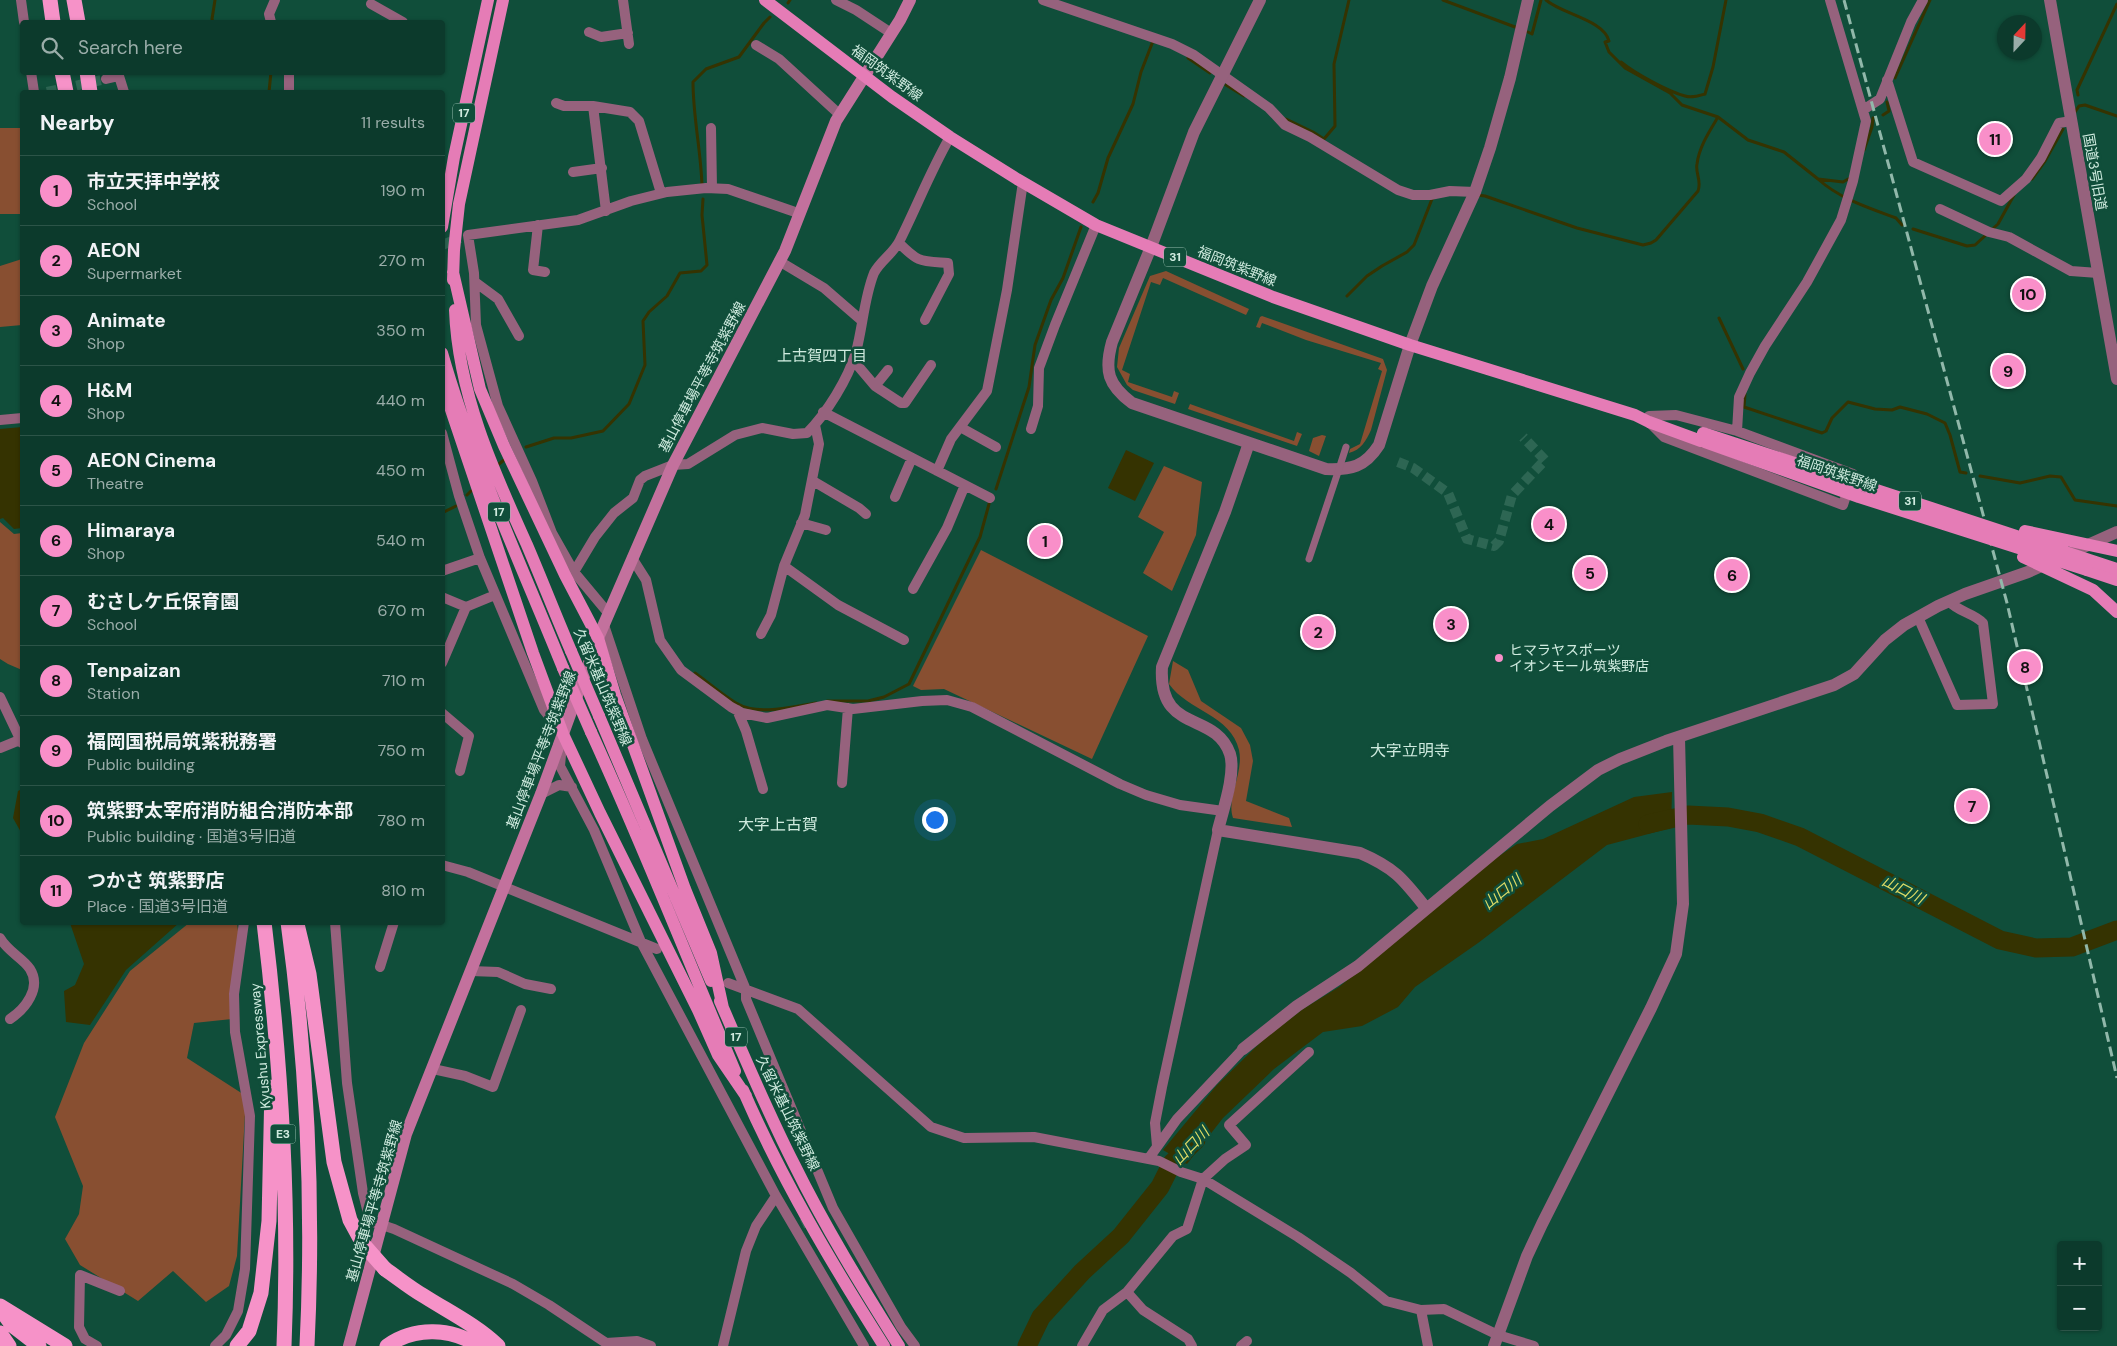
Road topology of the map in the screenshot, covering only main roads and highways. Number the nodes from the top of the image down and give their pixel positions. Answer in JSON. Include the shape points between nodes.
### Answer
{"nodes":[{"id":1,"x":50,"y":0,"type":"edge"},
{"id":2,"x":74,"y":0,"type":"edge"},
{"id":3,"x":488,"y":0,"type":"edge"},
{"id":4,"x":503,"y":0,"type":"edge"},
{"id":5,"x":765,"y":0,"type":"edge"},
{"id":6,"x":910,"y":0,"type":"edge"},
{"id":7,"x":53,"y":20,"type":"edge"},
{"id":8,"x":78,"y":20,"type":"edge"},
{"id":9,"x":63,"y":75,"type":"edge"},
{"id":10,"x":87,"y":75,"type":"edge"},
{"id":11,"x":864,"y":76,"type":"junction"},
{"id":12,"x":66,"y":90,"type":"edge"},
{"id":13,"x":90,"y":90,"type":"edge"},
{"id":14,"x":445,"y":210,"type":"edge"},
{"id":15,"x":453,"y":272,"type":"junction"},
{"id":16,"x":445,"y":363,"type":"edge"},
{"id":17,"x":445,"y":392,"type":"edge"},
{"id":18,"x":1702,"y":437,"type":"junction"},
{"id":19,"x":1935,"y":510,"type":"junction"},
{"id":20,"x":1975,"y":534,"type":"junction"},
{"id":21,"x":2117,"y":551,"type":"edge"},
{"id":22,"x":2117,"y":569,"type":"edge"},
{"id":23,"x":2117,"y":580,"type":"edge"},
{"id":24,"x":2117,"y":612,"type":"edge"},
{"id":25,"x":598,"y":638,"type":"junction"},
{"id":26,"x":563,"y":734,"type":"junction"},
{"id":27,"x":264,"y":925,"type":"edge"},
{"id":28,"x":288,"y":925,"type":"edge"},
{"id":29,"x":298,"y":925,"type":"edge"},
{"id":30,"x":274,"y":1007,"type":"junction"},
{"id":31,"x":723,"y":1008,"type":"junction"},
{"id":32,"x":746,"y":1096,"type":"junction"},
{"id":33,"x":0,"y":1307,"type":"edge"},
{"id":34,"x":0,"y":1326,"type":"edge"},
{"id":35,"x":0,"y":1333,"type":"edge"},
{"id":36,"x":10,"y":1346,"type":"edge"},
{"id":37,"x":24,"y":1346,"type":"edge"},
{"id":38,"x":39,"y":1346,"type":"edge"},
{"id":39,"x":65,"y":1346,"type":"edge"},
{"id":40,"x":236,"y":1346,"type":"edge"},
{"id":41,"x":284,"y":1346,"type":"edge"},
{"id":42,"x":307,"y":1346,"type":"edge"},
{"id":43,"x":349,"y":1346,"type":"edge"},
{"id":44,"x":387,"y":1346,"type":"edge"},
{"id":45,"x":479,"y":1346,"type":"edge"},
{"id":46,"x":498,"y":1346,"type":"edge"},
{"id":47,"x":884,"y":1346,"type":"edge"},
{"id":48,"x":899,"y":1346,"type":"edge"}],
"edges":[{"from":1,"to":7,"type":"highway"},
{"from":2,"to":8,"type":"highway"},
{"from":3,"to":14,"type":"main road","number":"17"},
{"from":4,"to":15,"type":"main road","name":"久留米基山筑紫野線","number":"17","via":[[459,204]]},
{"from":5,"to":11,"type":"main road","name":"福岡筑紫野線","number":"31"},
{"from":6,"to":11,"type":"main road","name":"基山停車場平等寺筑紫野線"},
{"from":9,"to":12,"type":"highway"},
{"from":10,"to":13,"type":"highway"},
{"from":11,"to":18,"type":"main road","name":"福岡筑紫野線","number":"31","via":[[950,137],[1096,224],[1273,297]]},
{"from":11,"to":25,"type":"main road","name":"基山停車場平等寺筑紫野線","via":[[839,114],[779,261],[673,465]]},
{"from":15,"to":25,"type":"main road","via":[[480,388],[565,575]]},
{"from":15,"to":31,"type":"main road","name":"久留米基山筑紫野線","number":"17","bridge":true,"via":[[456,338],[466,389],[501,488]]},
{"from":16,"to":32,"type":"main road","name":"久留米基山筑紫野線","number":"17","bridge":true,"via":[[474,451],[563,668],[627,810]]},
{"from":17,"to":26,"type":"main road"},
{"from":18,"to":19,"type":"main road","name":"福岡筑紫野線","number":"31","bridge":true},
{"from":18,"to":20,"type":"main road","name":"福岡筑紫野線","number":"31","bridge":true,"via":[[1859,497]]},
{"from":19,"to":21,"type":"main road","bridge":true},
{"from":19,"to":22,"type":"main road","name":"福岡筑紫野線","number":"31","bridge":true},
{"from":20,"to":23,"type":"main road","name":"福岡筑紫野線","number":"31","bridge":true},
{"from":20,"to":24,"type":"main road","bridge":true,"via":[[2093,590]]},
{"from":25,"to":26,"type":"main road","name":"基山停車場平等寺筑紫野線"},
{"from":25,"to":31,"type":"main road","via":[[615,695],[711,953]]},
{"from":26,"to":32,"type":"main road","via":[[718,1055]]},
{"from":26,"to":43,"type":"main road","name":"基山停車場平等寺筑紫野線","via":[[406,1134]]},
{"from":27,"to":30,"type":"highway","name":"Kyushu Expressway","number":"E3"},
{"from":28,"to":42,"type":"highway","number":"E3","via":[[306,1112]]},
{"from":29,"to":46,"type":"highway","bridge":true,"via":[[309,974],[334,1162],[350,1220],[363,1244],[385,1269],[463,1318]]},
{"from":30,"to":40,"type":"highway","via":[[268,1221],[261,1293],[249,1331]]},
{"from":30,"to":41,"type":"highway","name":"Kyushu Expressway","number":"E3","via":[[286,1177]]},
{"from":31,"to":48,"type":"main road","name":"久留米基山筑紫野線","number":"17","via":[[795,1166]]},
{"from":32,"to":47,"type":"main road","name":"久留米基山筑紫野線","number":"17","via":[[780,1169],[841,1279]]},
{"from":33,"to":38,"type":"highway","via":[[12,1325]]},
{"from":33,"to":39,"type":"highway"},
{"from":34,"to":37,"type":"highway"},
{"from":35,"to":36,"type":"highway"},
{"from":44,"to":45,"type":"highway","via":[[409,1335],[437,1331],[452,1333]]}]}
